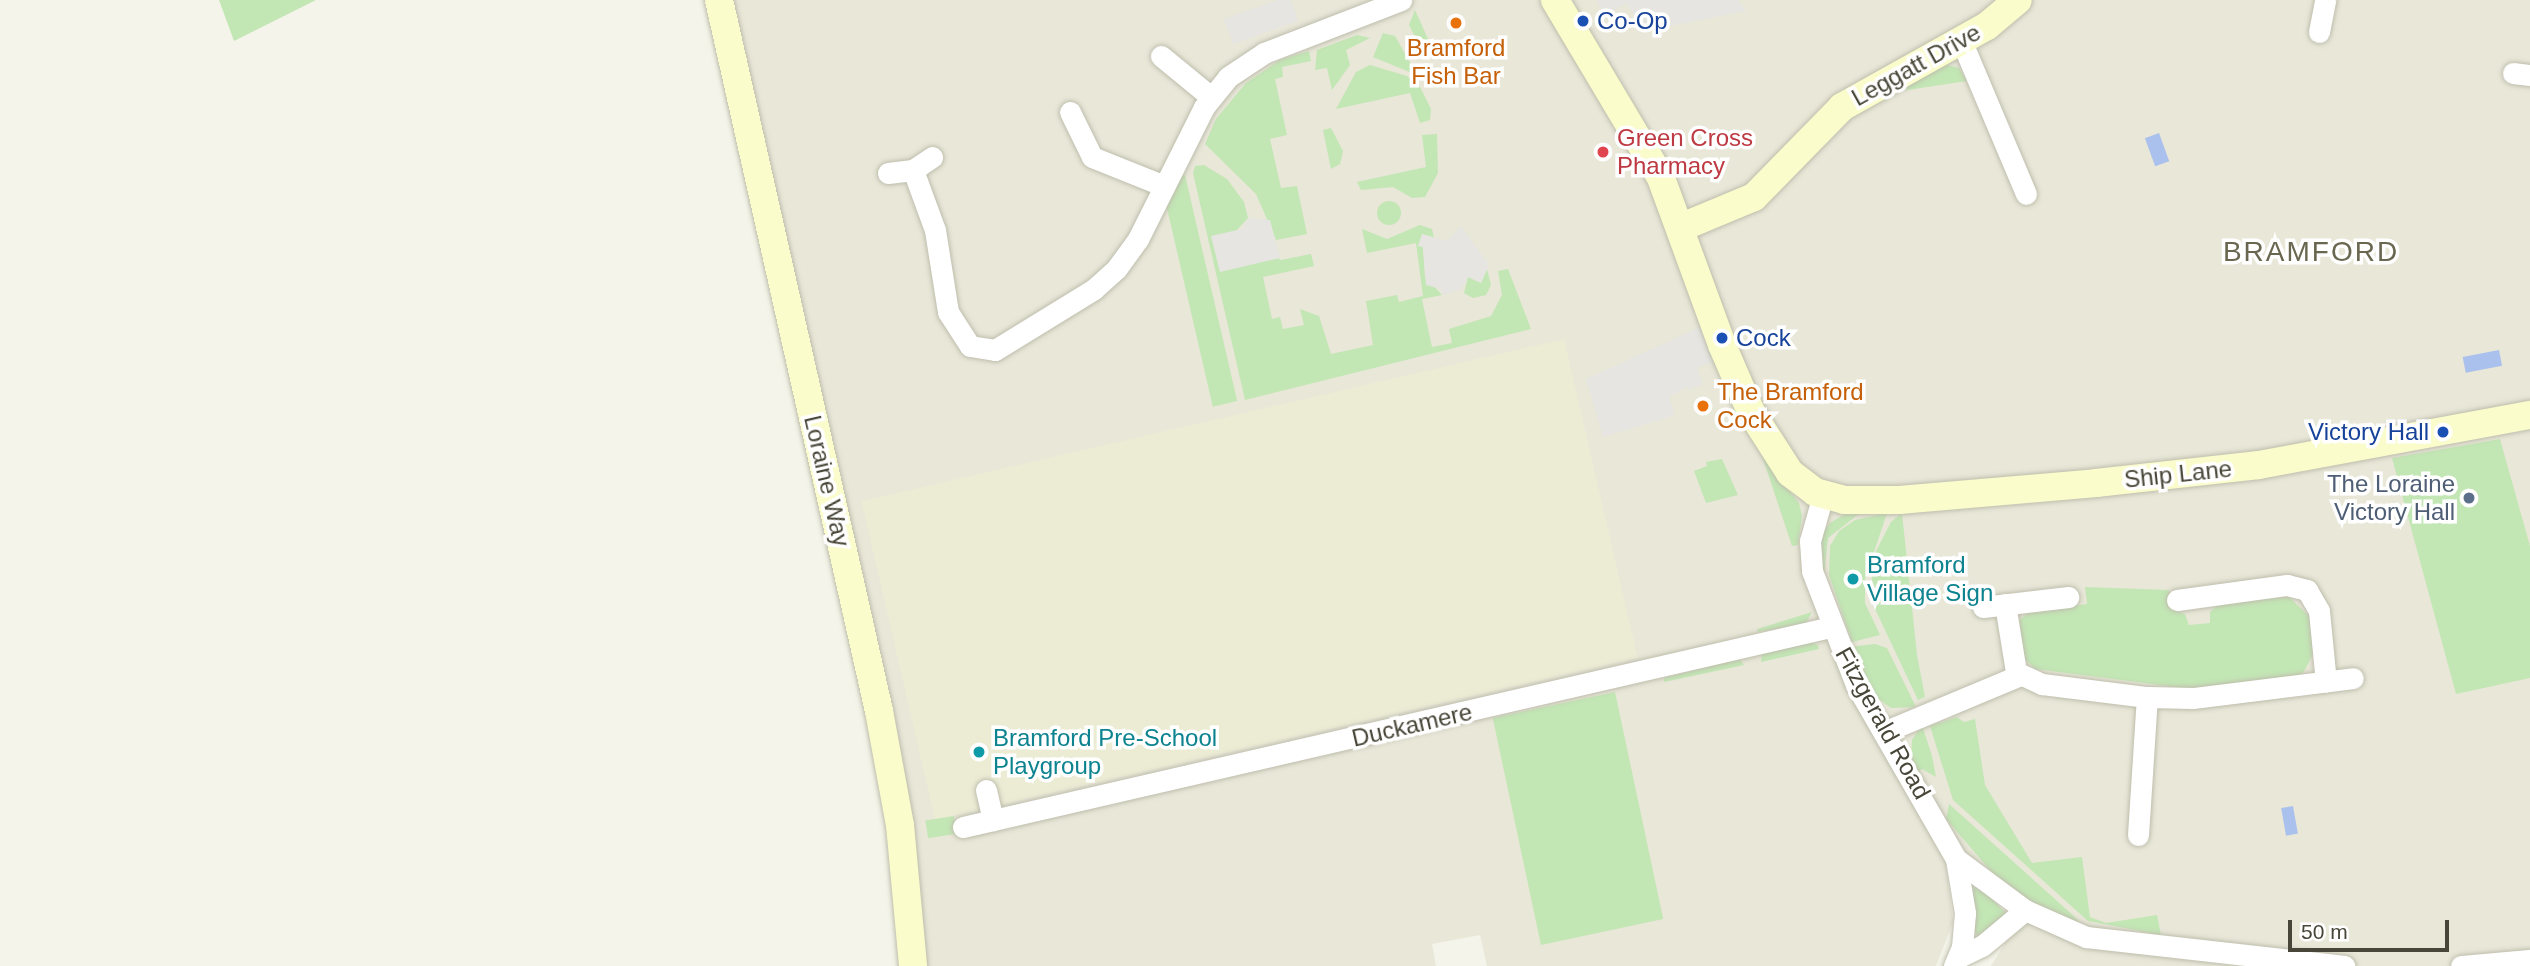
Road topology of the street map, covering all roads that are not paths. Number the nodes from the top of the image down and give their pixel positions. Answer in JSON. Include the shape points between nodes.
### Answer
{"nodes":[{"id":1,"x":719,"y":0,"type":"edge"},
{"id":2,"x":1401,"y":0,"type":"edge"},
{"id":3,"x":1555,"y":0,"type":"edge"},
{"id":4,"x":2018,"y":0,"type":"edge"},
{"id":5,"x":2325,"y":0,"type":"edge"},
{"id":6,"x":2319,"y":32,"type":"dead end"},
{"id":7,"x":1961,"y":40,"type":"junction"},
{"id":8,"x":1161,"y":56,"type":"dead end"},
{"id":9,"x":1211,"y":97,"type":"junction"},
{"id":10,"x":1070,"y":112,"type":"dead end"},
{"id":11,"x":932,"y":157,"type":"dead end"},
{"id":12,"x":913,"y":170,"type":"junction"},
{"id":13,"x":888,"y":173,"type":"dead end"},
{"id":14,"x":1164,"y":186,"type":"junction"},
{"id":15,"x":2026,"y":194,"type":"dead end"},
{"id":16,"x":1682,"y":227,"type":"junction"},
{"id":17,"x":2530,"y":415,"type":"edge"},
{"id":18,"x":1823,"y":495,"type":"junction"},
{"id":19,"x":2068,"y":597,"type":"dead end"},
{"id":20,"x":2177,"y":600,"type":"dead end"},
{"id":21,"x":2006,"y":604,"type":"junction"},
{"id":22,"x":1983,"y":607,"type":"dead end"},
{"id":23,"x":1831,"y":627,"type":"junction"},
{"id":24,"x":2018,"y":676,"type":"junction"},
{"id":25,"x":2353,"y":678,"type":"dead end"},
{"id":26,"x":2326,"y":681,"type":"junction"},
{"id":27,"x":2147,"y":697,"type":"junction"},
{"id":28,"x":1884,"y":732,"type":"junction"},
{"id":29,"x":986,"y":790,"type":"dead end"},
{"id":30,"x":993,"y":820,"type":"junction"},
{"id":31,"x":963,"y":827,"type":"dead end"},
{"id":32,"x":2138,"y":835,"type":"dead end"},
{"id":33,"x":1956,"y":859,"type":"junction"},
{"id":34,"x":2025,"y":910,"type":"junction"},
{"id":35,"x":2165,"y":957,"type":"edge"},
{"id":36,"x":2530,"y":960,"type":"edge"},
{"id":37,"x":1957,"y":961,"type":"edge"},
{"id":38,"x":913,"y":966,"type":"edge"},
{"id":39,"x":2344,"y":966,"type":"edge"},
{"id":40,"x":2461,"y":966,"type":"edge"}],
"edges":[{"from":1,"to":38,"type":"main road","name":"Loraine Way","via":[[879,710],[900,825]]},
{"from":2,"to":9,"type":"street","via":[[1264,53],[1228,77]]},
{"from":3,"to":16,"type":"main road","via":[[1642,142]]},
{"from":4,"to":7,"type":"main road","name":"Leggatt Drive"},
{"from":5,"to":6,"type":"street"},
{"from":7,"to":15,"type":"street"},
{"from":7,"to":16,"type":"main road","name":"Leggatt Drive","via":[[1842,107],[1754,197]]},
{"from":8,"to":9,"type":"street"},
{"from":9,"to":14,"type":"street"},
{"from":10,"to":14,"type":"street","via":[[1092,157]]},
{"from":11,"to":12,"type":"street"},
{"from":12,"to":13,"type":"street"},
{"from":12,"to":14,"type":"street","via":[[935,230],[948,313],[966,342],[983,351],[1010,342],[1117,268]]},
{"from":16,"to":18,"type":"main road","via":[[1722,345],[1751,412],[1790,473]]},
{"from":17,"to":18,"type":"main road","name":"Ship Lane","via":[[2259,465],[1899,500]]},
{"from":18,"to":23,"type":"street","name":"Fitzgerald Road","via":[[1809,556]]},
{"from":19,"to":21,"type":"street"},
{"from":20,"to":26,"type":"street","via":[[2287,585],[2307,590],[2319,611]]},
{"from":21,"to":22,"type":"street"},
{"from":21,"to":24,"type":"street"},
{"from":23,"to":28,"type":"street","name":"Fitzgerald Road"},
{"from":23,"to":30,"type":"street","name":"Duckamere"},
{"from":24,"to":27,"type":"street","via":[[2042,684]]},
{"from":24,"to":28,"type":"street"},
{"from":25,"to":26,"type":"street"},
{"from":26,"to":27,"type":"street","via":[[2220,696]]},
{"from":27,"to":32,"type":"street"},
{"from":28,"to":33,"type":"street","name":"Fitzgerald Road"},
{"from":29,"to":30,"type":"street"},
{"from":30,"to":31,"type":"street","name":"Duckamere"},
{"from":33,"to":34,"type":"street"},
{"from":33,"to":37,"type":"street","name":"Fitzgerald Road","via":[[1965,913]]},
{"from":34,"to":35,"type":"street","via":[[2086,937]]},
{"from":34,"to":37,"type":"street"},
{"from":35,"to":39,"type":"street"},
{"from":36,"to":40,"type":"street"}]}
